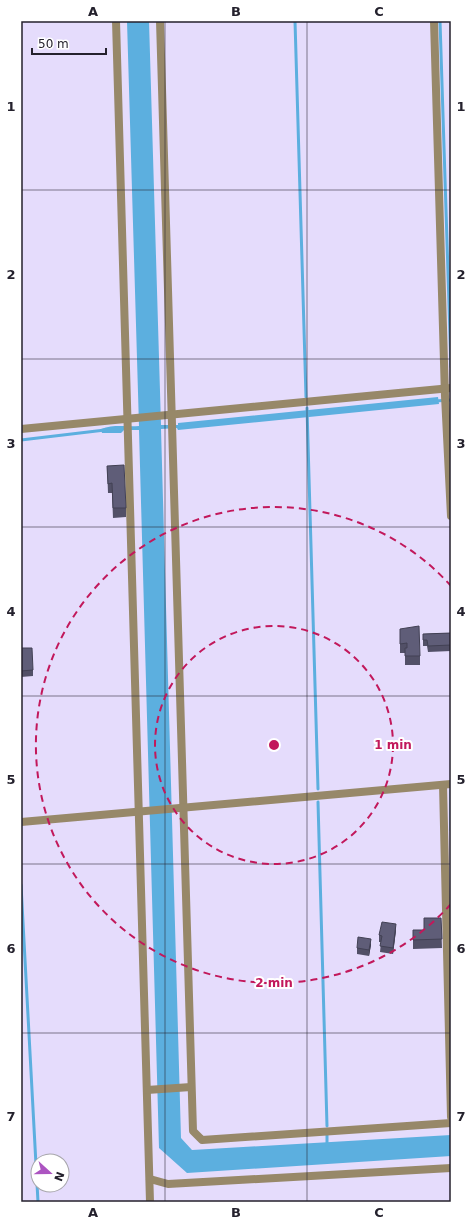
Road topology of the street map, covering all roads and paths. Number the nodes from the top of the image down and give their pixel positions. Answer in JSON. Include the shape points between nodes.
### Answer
{"nodes":[{"id":1,"x":116,"y":21,"type":"edge"},
{"id":2,"x":160,"y":21,"type":"edge"},
{"id":3,"x":434,"y":21,"type":"edge"},
{"id":4,"x":447,"y":394,"type":"edge"},
{"id":5,"x":170,"y":421,"type":"junction"},
{"id":6,"x":129,"y":423,"type":"junction"},
{"id":7,"x":21,"y":429,"type":"edge"},
{"id":8,"x":451,"y":516,"type":"edge"},
{"id":9,"x":447,"y":785,"type":"edge"},
{"id":10,"x":180,"y":807,"type":"junction"},
{"id":11,"x":143,"y":811,"type":"junction"},
{"id":12,"x":21,"y":822,"type":"edge"},
{"id":13,"x":191,"y":1087,"type":"junction"},
{"id":14,"x":147,"y":1090,"type":"junction"},
{"id":15,"x":451,"y":1117,"type":"edge"},
{"id":16,"x":451,"y":1123,"type":"edge"},
{"id":17,"x":451,"y":1168,"type":"edge"},
{"id":18,"x":150,"y":1179,"type":"junction"},
{"id":19,"x":150,"y":1202,"type":"edge"}],
"edges":[{"from":1,"to":6,"type":"street"},
{"from":2,"to":5,"type":"street"},
{"from":3,"to":4,"type":"street"},
{"from":4,"to":5,"type":"street"},
{"from":4,"to":8,"type":"street"},
{"from":5,"to":6,"type":"street"},
{"from":5,"to":10,"type":"street"},
{"from":6,"to":7,"type":"street"},
{"from":6,"to":11,"type":"street"},
{"from":9,"to":10,"type":"street"},
{"from":9,"to":15,"type":"street"},
{"from":10,"to":11,"type":"street"},
{"from":10,"to":13,"type":"street"},
{"from":11,"to":12,"type":"street"},
{"from":11,"to":14,"type":"street"},
{"from":13,"to":14,"type":"street"},
{"from":13,"to":16,"type":"street","via":[[193,1132],[202,1140]]},
{"from":14,"to":18,"type":"street"},
{"from":17,"to":18,"type":"street","via":[[168,1184]]},
{"from":18,"to":19,"type":"street"}]}
